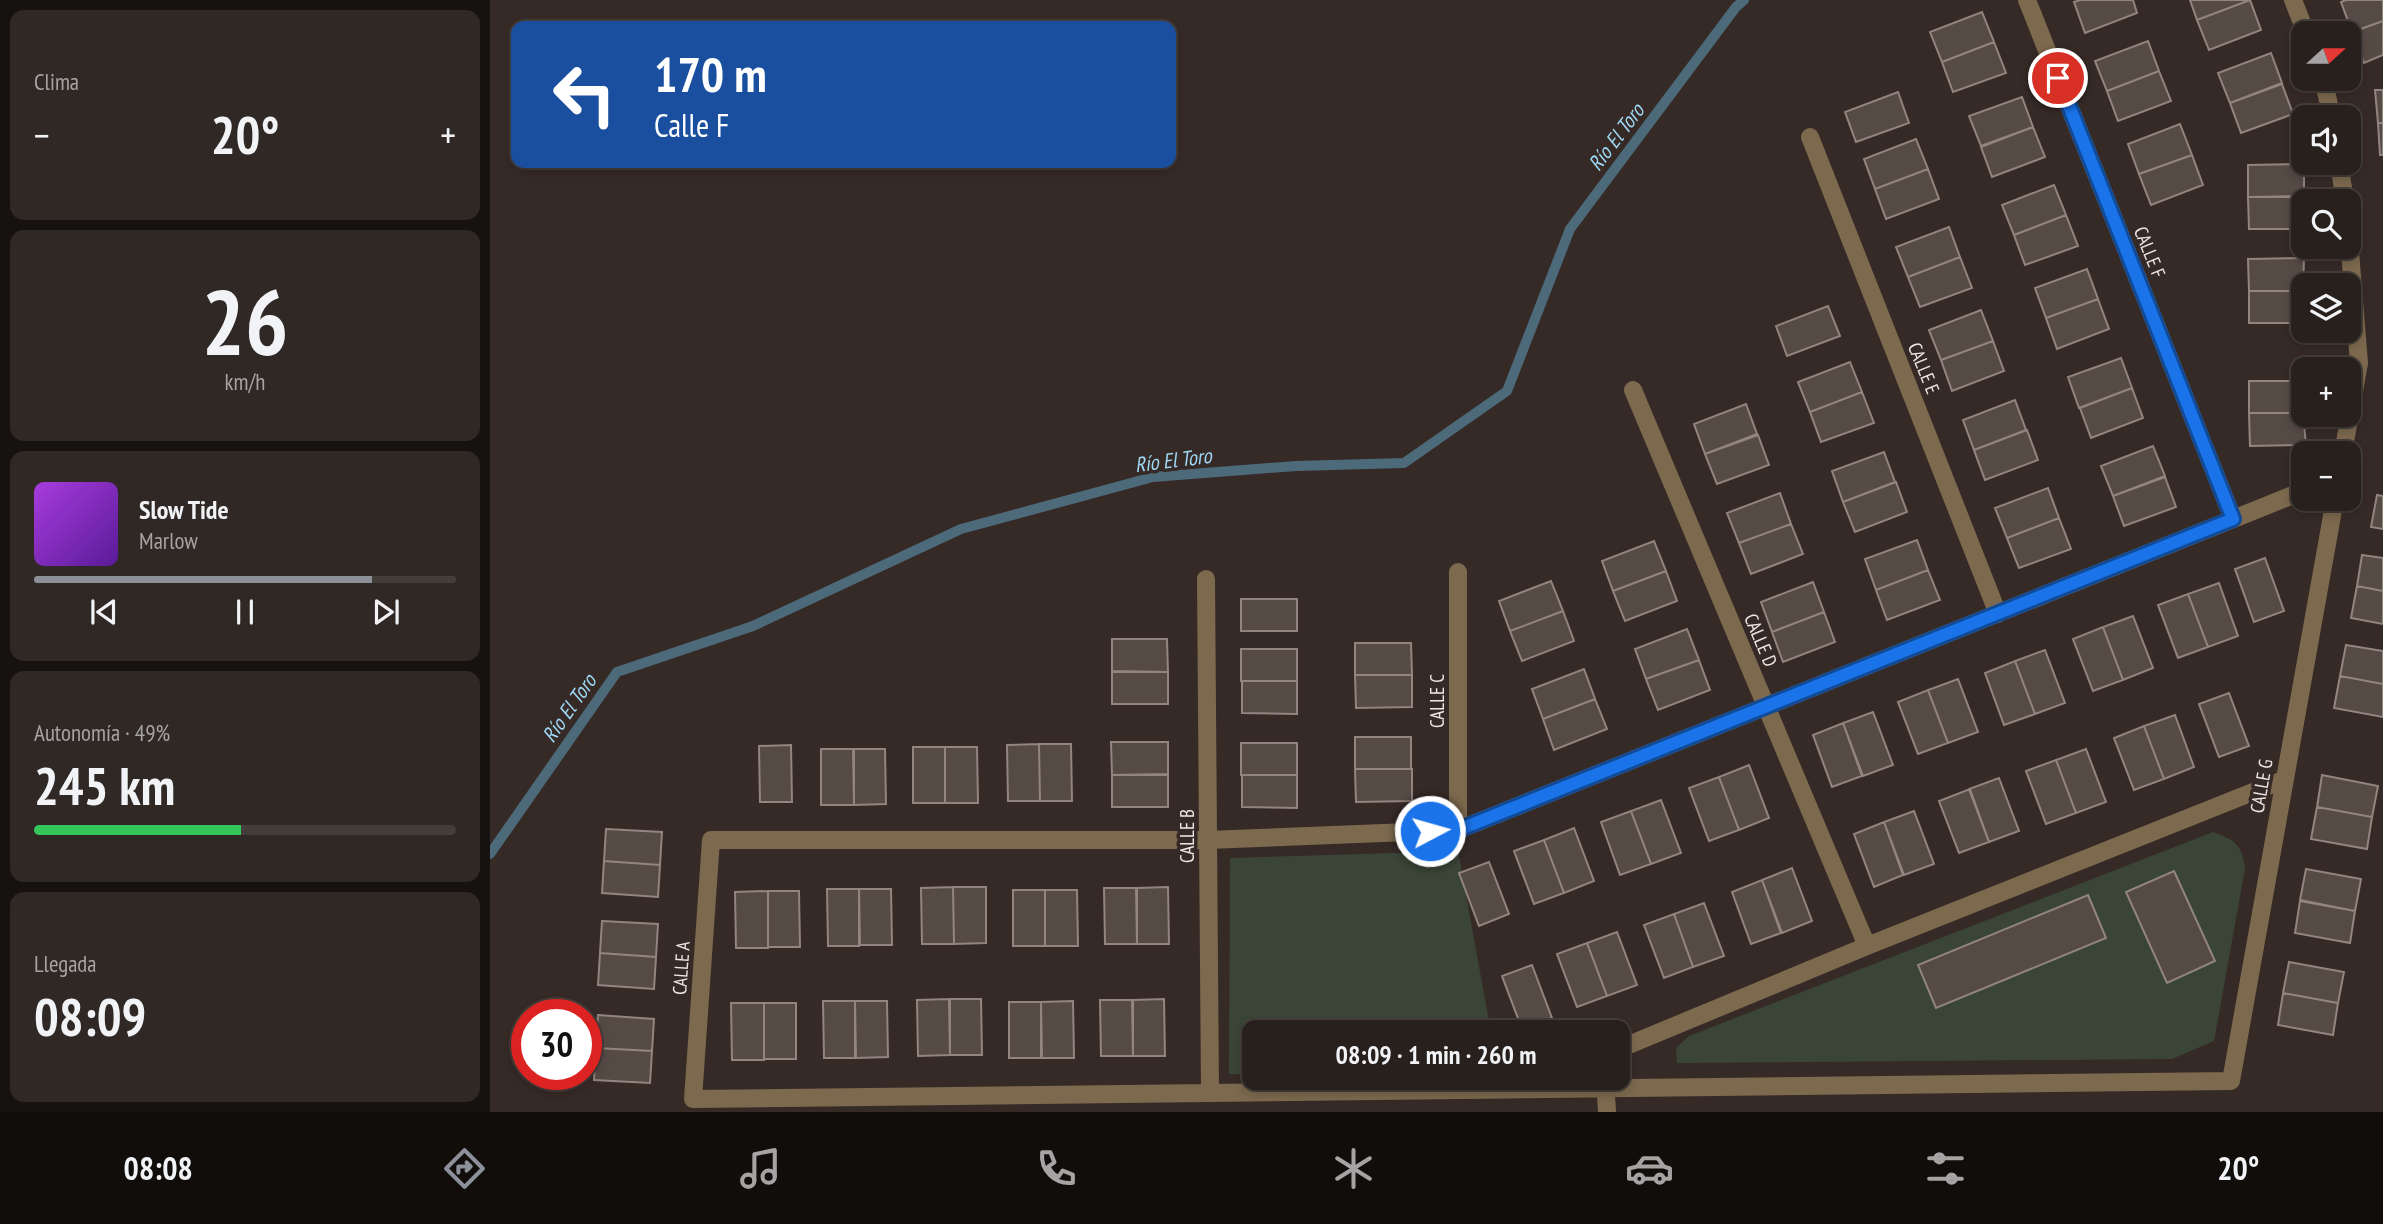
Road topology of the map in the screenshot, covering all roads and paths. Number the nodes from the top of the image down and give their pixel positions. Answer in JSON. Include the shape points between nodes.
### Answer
{"nodes":[{"id":1,"x":2027,"y":0,"type":"edge"},
{"id":2,"x":2293,"y":0,"type":"edge"},
{"id":3,"x":2301,"y":21,"type":"edge"},
{"id":4,"x":1810,"y":137,"type":"dead end"},
{"id":5,"x":2351,"y":259,"type":"edge"},
{"id":6,"x":1633,"y":390,"type":"dead end"},
{"id":7,"x":2345,"y":441,"type":"edge"},
{"id":8,"x":2291,"y":496,"type":"edge"},
{"id":9,"x":2333,"y":511,"type":"edge"},
{"id":10,"x":2233,"y":519,"type":"junction"},
{"id":11,"x":1458,"y":572,"type":"dead end"},
{"id":12,"x":1206,"y":579,"type":"dead end"},
{"id":13,"x":1998,"y":614,"type":"junction"},
{"id":14,"x":1767,"y":707,"type":"junction"},
{"id":15,"x":2283,"y":780,"type":"junction"},
{"id":16,"x":1458,"y":830,"type":"junction"},
{"id":17,"x":1208,"y":840,"type":"junction"},
{"id":18,"x":1867,"y":946,"type":"junction"},
{"id":19,"x":1630,"y":1044,"type":"edge"},
{"id":20,"x":1630,"y":1083,"type":"edge"},
{"id":21,"x":1298,"y":1090,"type":"edge"},
{"id":22,"x":1606,"y":1090,"type":"edge"},
{"id":23,"x":1210,"y":1092,"type":"junction"},
{"id":24,"x":1607,"y":1112,"type":"edge"}],
"edges":[{"from":1,"to":10,"type":"street","name":"CALLE F"},
{"from":2,"to":3,"type":"street"},
{"from":4,"to":13,"type":"street","name":"CALLE E"},
{"from":5,"to":7,"type":"street","via":[[2359,363]]},
{"from":6,"to":14,"type":"street","name":"CALLE D"},
{"from":8,"to":10,"type":"street"},
{"from":9,"to":15,"type":"street","name":"CALLE G"},
{"from":10,"to":13,"type":"street"},
{"from":11,"to":16,"type":"street","name":"CALLE C"},
{"from":12,"to":17,"type":"street","name":"CALLE B"},
{"from":13,"to":14,"type":"street"},
{"from":14,"to":16,"type":"street"},
{"from":14,"to":18,"type":"street","name":"CALLE D"},
{"from":15,"to":18,"type":"street"},
{"from":15,"to":20,"type":"street","name":"CALLE G","via":[[2231,1081]]},
{"from":16,"to":17,"type":"street"},
{"from":17,"to":23,"type":"street","name":"CALLE B"},
{"from":17,"to":23,"type":"street","name":"CALLE A","via":[[711,840],[693,1099]]},
{"from":18,"to":19,"type":"street"},
{"from":21,"to":23,"type":"street"},
{"from":22,"to":24,"type":"street"}]}
